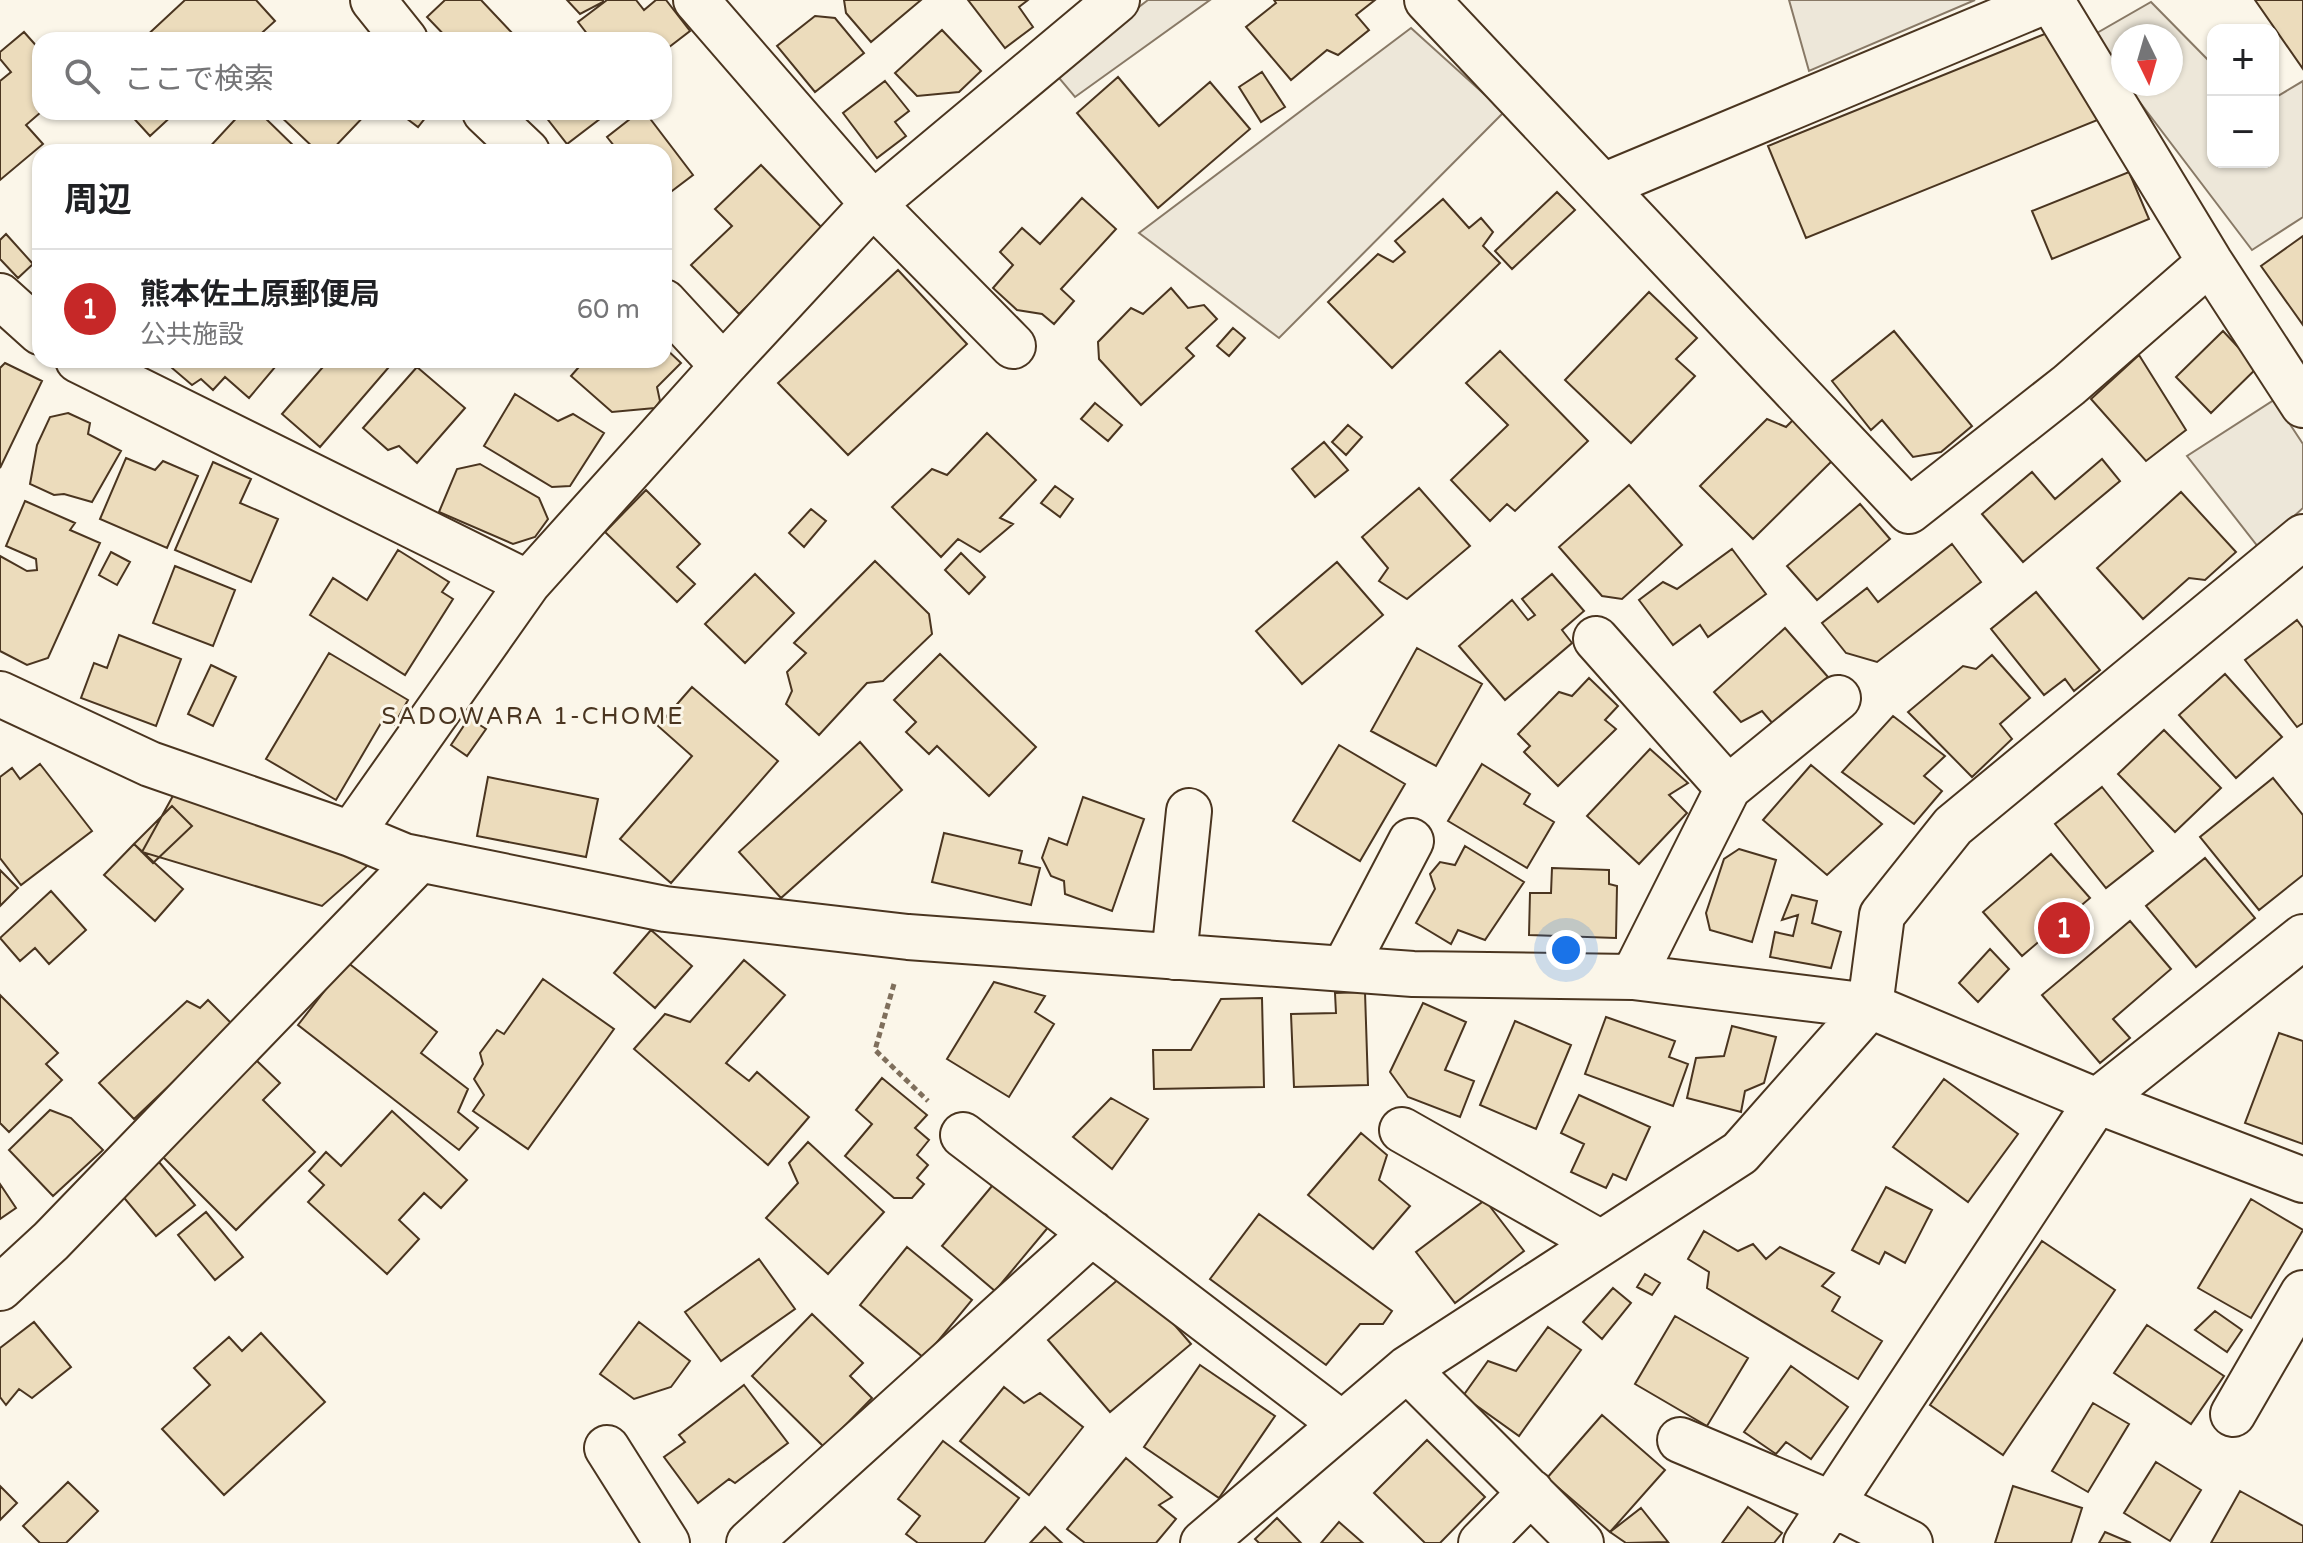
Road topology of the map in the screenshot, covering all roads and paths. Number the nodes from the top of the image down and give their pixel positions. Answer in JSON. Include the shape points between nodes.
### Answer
{"nodes":[{"id":1,"x":373,"y":0,"type":"edge"},
{"id":2,"x":696,"y":0,"type":"edge"},
{"id":3,"x":1117,"y":0,"type":"edge"},
{"id":4,"x":1427,"y":0,"type":"edge"},
{"id":5,"x":2050,"y":0,"type":"edge"},
{"id":6,"x":399,"y":32,"type":"edge"},
{"id":7,"x":493,"y":120,"type":"edge"},
{"id":8,"x":519,"y":144,"type":"edge"},
{"id":9,"x":1603,"y":186,"type":"junction"},
{"id":10,"x":873,"y":204,"type":"junction"},
{"id":11,"x":2210,"y":262,"type":"junction"},
{"id":12,"x":0,"y":296,"type":"edge"},
{"id":13,"x":672,"y":311,"type":"edge"},
{"id":14,"x":32,"y":325,"type":"edge"},
{"id":15,"x":1013,"y":346,"type":"dead end"},
{"id":16,"x":723,"y":366,"type":"junction"},
{"id":17,"x":94,"y":368,"type":"edge"},
{"id":18,"x":2303,"y":405,"type":"edge"},
{"id":19,"x":2303,"y":537,"type":"edge"},
{"id":20,"x":528,"y":583,"type":"junction"},
{"id":21,"x":1596,"y":639,"type":"dead end"},
{"id":22,"x":0,"y":694,"type":"edge"},
{"id":23,"x":1838,"y":698,"type":"dead end"},
{"id":24,"x":1728,"y":788,"type":"junction"},
{"id":25,"x":1189,"y":811,"type":"dead end"},
{"id":26,"x":351,"y":834,"type":"junction"},
{"id":27,"x":1411,"y":841,"type":"dead end"},
{"id":28,"x":420,"y":859,"type":"junction"},
{"id":29,"x":908,"y":937,"type":"junction"},
{"id":30,"x":2303,"y":937,"type":"edge"},
{"id":31,"x":1174,"y":957,"type":"junction"},
{"id":32,"x":1344,"y":969,"type":"junction"},
{"id":33,"x":1633,"y":977,"type":"junction"},
{"id":34,"x":1870,"y":1006,"type":"junction"},
{"id":35,"x":2097,"y":1101,"type":"junction"},
{"id":36,"x":1402,"y":1130,"type":"dead end"},
{"id":37,"x":963,"y":1135,"type":"joint"},
{"id":38,"x":2303,"y":1180,"type":"edge"},
{"id":39,"x":1092,"y":1233,"type":"junction"},
{"id":40,"x":1601,"y":1243,"type":"junction"},
{"id":41,"x":0,"y":1288,"type":"edge"},
{"id":42,"x":2303,"y":1293,"type":"edge"},
{"id":43,"x":1407,"y":1369,"type":"junction"},
{"id":44,"x":2233,"y":1414,"type":"dead end"},
{"id":45,"x":1342,"y":1424,"type":"junction"},
{"id":46,"x":1680,"y":1440,"type":"dead end"},
{"id":47,"x":607,"y":1448,"type":"dead end"},
{"id":48,"x":1531,"y":1492,"type":"junction"},
{"id":49,"x":1830,"y":1503,"type":"junction"},
{"id":50,"x":667,"y":1543,"type":"edge"},
{"id":51,"x":749,"y":1543,"type":"edge"},
{"id":52,"x":1203,"y":1543,"type":"edge"},
{"id":53,"x":1481,"y":1543,"type":"edge"},
{"id":54,"x":1581,"y":1543,"type":"edge"},
{"id":55,"x":1806,"y":1543,"type":"edge"},
{"id":56,"x":1910,"y":1543,"type":"edge"}],
"edges":[{"from":1,"to":6,"type":"street"},
{"from":2,"to":10,"type":"street"},
{"from":3,"to":10,"type":"street"},
{"from":4,"to":9,"type":"street"},
{"from":5,"to":9,"type":"street"},
{"from":5,"to":11,"type":"street"},
{"from":7,"to":8,"type":"street"},
{"from":9,"to":11,"type":"street","via":[[1909,511],[2069,385]]},
{"from":10,"to":15,"type":"street"},
{"from":10,"to":16,"type":"street"},
{"from":11,"to":18,"type":"street"},
{"from":12,"to":14,"type":"street"},
{"from":13,"to":16,"type":"street"},
{"from":16,"to":20,"type":"street"},
{"from":17,"to":20,"type":"street"},
{"from":19,"to":34,"type":"street","via":[[1953,826],[1882,915]]},
{"from":20,"to":26,"type":"street"},
{"from":21,"to":24,"type":"street"},
{"from":22,"to":26,"type":"street","via":[[150,764]]},
{"from":23,"to":24,"type":"street"},
{"from":24,"to":33,"type":"street"},
{"from":25,"to":31,"type":"street"},
{"from":26,"to":28,"type":"street"},
{"from":27,"to":32,"type":"street"},
{"from":28,"to":29,"type":"street","via":[[665,909]]},
{"from":28,"to":41,"type":"street"},
{"from":29,"to":31,"type":"street"},
{"from":29,"to":37,"type":"path","via":[[875,1050]]},
{"from":30,"to":35,"type":"street"},
{"from":31,"to":32,"type":"street"},
{"from":32,"to":33,"type":"street"},
{"from":33,"to":34,"type":"street"},
{"from":34,"to":35,"type":"street"},
{"from":34,"to":40,"type":"street","via":[[1740,1153]]},
{"from":35,"to":38,"type":"street"},
{"from":35,"to":49,"type":"street"},
{"from":36,"to":40,"type":"street"},
{"from":37,"to":39,"type":"street"},
{"from":39,"to":45,"type":"street"},
{"from":39,"to":51,"type":"street"},
{"from":40,"to":43,"type":"street"},
{"from":42,"to":44,"type":"street"},
{"from":43,"to":45,"type":"street"},
{"from":43,"to":48,"type":"street"},
{"from":45,"to":52,"type":"street"},
{"from":46,"to":49,"type":"street"},
{"from":47,"to":50,"type":"street"},
{"from":48,"to":53,"type":"street"},
{"from":48,"to":54,"type":"street"},
{"from":49,"to":55,"type":"street"},
{"from":49,"to":56,"type":"street"}]}
